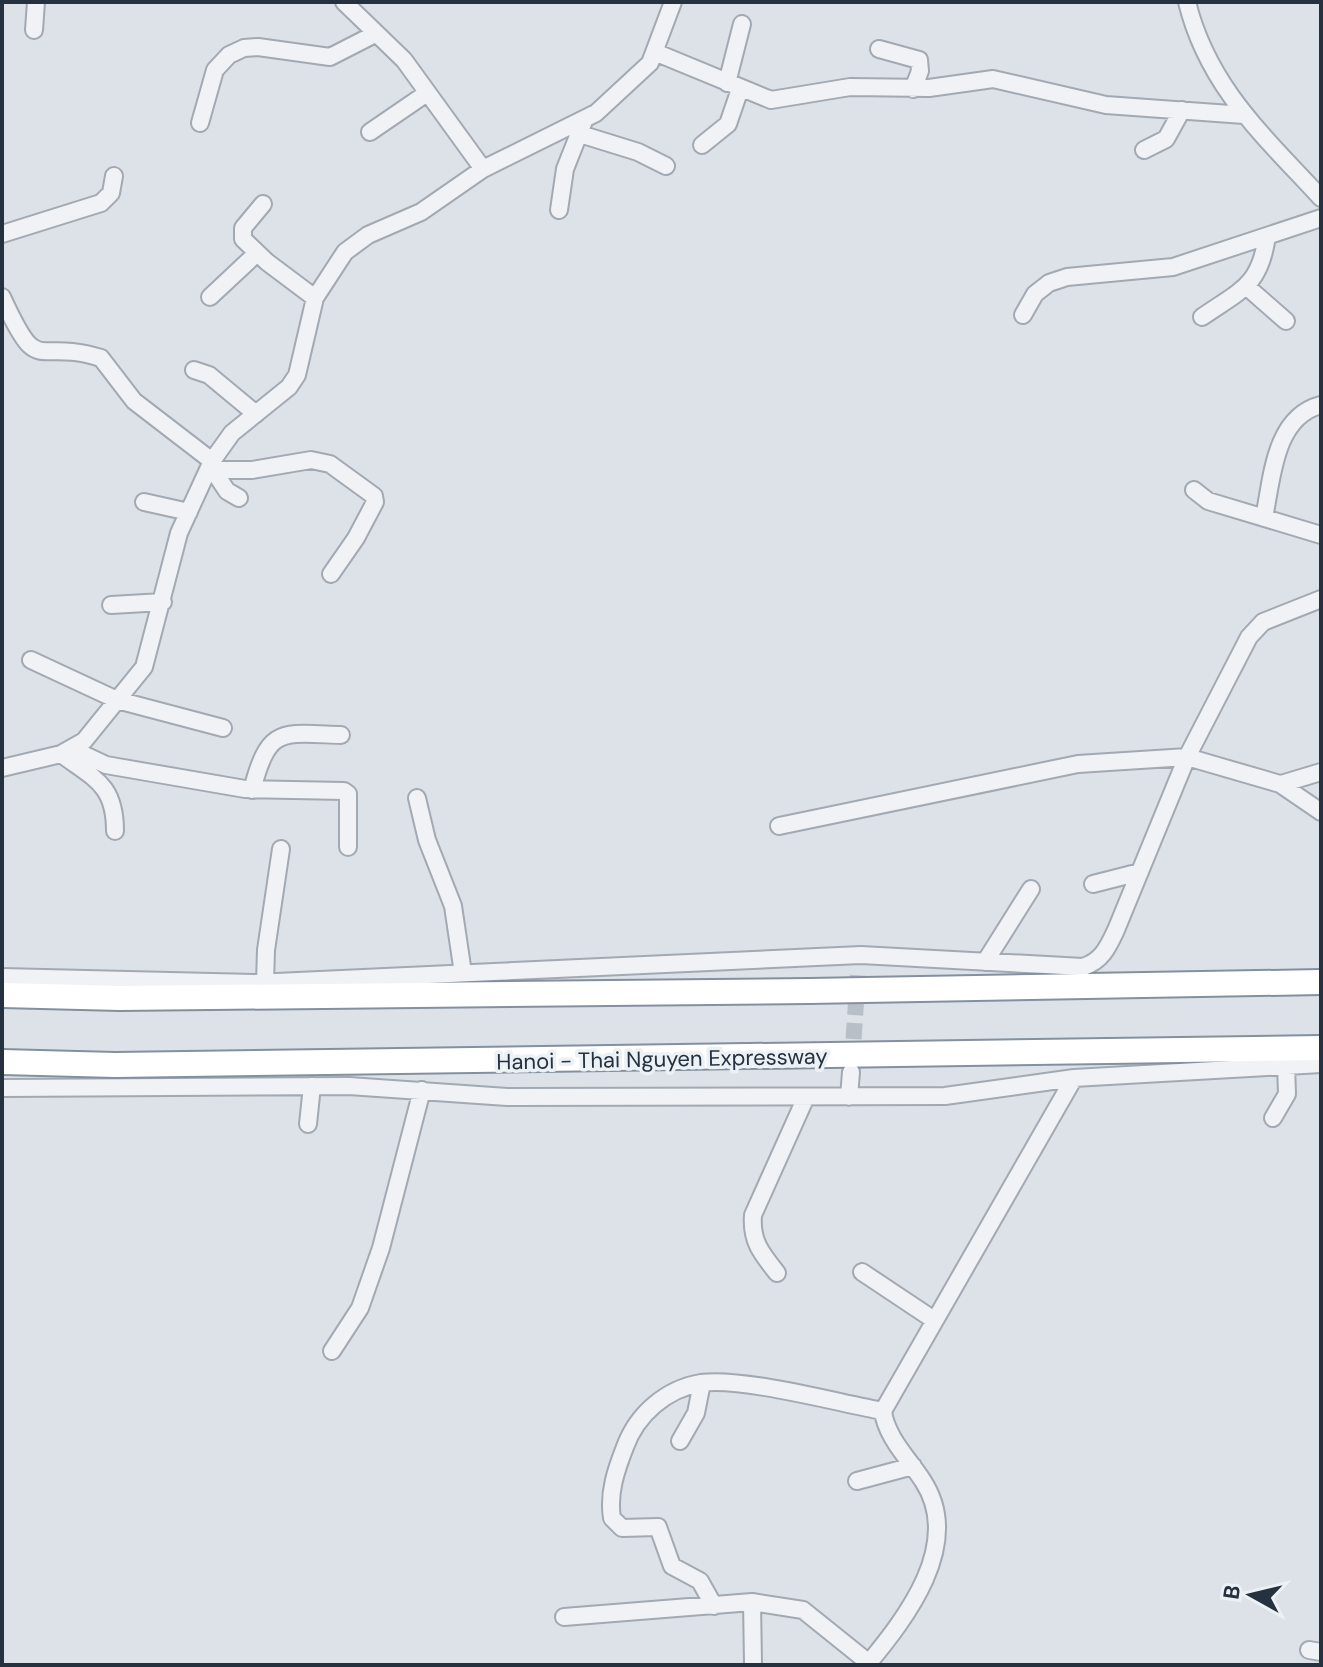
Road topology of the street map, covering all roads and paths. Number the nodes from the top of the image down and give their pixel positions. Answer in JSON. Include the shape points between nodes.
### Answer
{"nodes":[{"id":1,"x":36,"y":2,"type":"edge"},
{"id":2,"x":344,"y":2,"type":"edge"},
{"id":3,"x":673,"y":2,"type":"edge"},
{"id":4,"x":1187,"y":2,"type":"edge"},
{"id":5,"x":742,"y":24,"type":"dead end"},
{"id":6,"x":34,"y":30,"type":"dead end"},
{"id":7,"x":375,"y":34,"type":"junction"},
{"id":8,"x":879,"y":49,"type":"dead end"},
{"id":9,"x":657,"y":53,"type":"junction"},
{"id":10,"x":733,"y":86,"type":"junction"},
{"id":11,"x":913,"y":89,"type":"junction"},
{"id":12,"x":427,"y":93,"type":"junction"},
{"id":13,"x":1182,"y":110,"type":"junction"},
{"id":14,"x":1244,"y":115,"type":"junction"},
{"id":15,"x":200,"y":123,"type":"dead end"},
{"id":16,"x":582,"y":127,"type":"junction"},
{"id":17,"x":370,"y":132,"type":"dead end"},
{"id":18,"x":702,"y":145,"type":"dead end"},
{"id":19,"x":1144,"y":150,"type":"dead end"},
{"id":20,"x":666,"y":166,"type":"dead end"},
{"id":21,"x":483,"y":169,"type":"junction"},
{"id":22,"x":114,"y":176,"type":"dead end"},
{"id":23,"x":1319,"y":191,"type":"edge"},
{"id":24,"x":263,"y":204,"type":"dead end"},
{"id":25,"x":559,"y":210,"type":"dead end"},
{"id":26,"x":1321,"y":218,"type":"edge"},
{"id":27,"x":2,"y":234,"type":"edge"},
{"id":28,"x":1267,"y":236,"type":"junction"},
{"id":29,"x":257,"y":253,"type":"junction"},
{"id":30,"x":1246,"y":286,"type":"junction"},
{"id":31,"x":2,"y":297,"type":"edge"},
{"id":32,"x":210,"y":297,"type":"dead end"},
{"id":33,"x":315,"y":298,"type":"junction"},
{"id":34,"x":1023,"y":315,"type":"dead end"},
{"id":35,"x":1202,"y":317,"type":"dead end"},
{"id":36,"x":1286,"y":321,"type":"dead end"},
{"id":37,"x":194,"y":370,"type":"dead end"},
{"id":38,"x":1321,"y":405,"type":"edge"},
{"id":39,"x":256,"y":414,"type":"junction"},
{"id":40,"x":211,"y":467,"type":"junction"},
{"id":41,"x":1194,"y":490,"type":"dead end"},
{"id":42,"x":239,"y":498,"type":"dead end"},
{"id":43,"x":144,"y":502,"type":"dead end"},
{"id":44,"x":180,"y":509,"type":"junction"},
{"id":45,"x":1264,"y":518,"type":"junction"},
{"id":46,"x":1321,"y":535,"type":"edge"},
{"id":47,"x":331,"y":574,"type":"dead end"},
{"id":48,"x":1321,"y":599,"type":"edge"},
{"id":49,"x":149,"y":601,"type":"junction"},
{"id":50,"x":111,"y":605,"type":"dead end"},
{"id":51,"x":31,"y":660,"type":"dead end"},
{"id":52,"x":117,"y":700,"type":"junction"},
{"id":53,"x":223,"y":728,"type":"dead end"},
{"id":54,"x":341,"y":735,"type":"dead end"},
{"id":55,"x":66,"y":751,"type":"junction"},
{"id":56,"x":1187,"y":757,"type":"junction"},
{"id":57,"x":2,"y":768,"type":"edge"},
{"id":58,"x":1321,"y":772,"type":"edge"},
{"id":59,"x":1280,"y":784,"type":"junction"},
{"id":60,"x":252,"y":790,"type":"junction"},
{"id":61,"x":417,"y":798,"type":"dead end"},
{"id":62,"x":1321,"y":812,"type":"edge"},
{"id":63,"x":779,"y":826,"type":"dead end"},
{"id":64,"x":115,"y":831,"type":"dead end"},
{"id":65,"x":348,"y":847,"type":"dead end"},
{"id":66,"x":281,"y":849,"type":"dead end"},
{"id":67,"x":1140,"y":872,"type":"junction"},
{"id":68,"x":1093,"y":884,"type":"dead end"},
{"id":69,"x":1031,"y":889,"type":"dead end"},
{"id":70,"x":861,"y":955,"type":"junction"},
{"id":71,"x":985,"y":962,"type":"junction"},
{"id":72,"x":858,"y":972,"type":"tunnel mouth"},
{"id":73,"x":463,"y":973,"type":"junction"},
{"id":74,"x":2,"y":977,"type":"edge"},
{"id":75,"x":265,"y":982,"type":"junction"},
{"id":76,"x":1321,"y":982,"type":"edge"},
{"id":77,"x":2,"y":995,"type":"edge"},
{"id":78,"x":1321,"y":1048,"type":"edge"},
{"id":79,"x":2,"y":1062,"type":"edge"},
{"id":80,"x":1321,"y":1064,"type":"edge"},
{"id":81,"x":1286,"y":1065,"type":"junction"},
{"id":82,"x":851,"y":1072,"type":"tunnel mouth"},
{"id":83,"x":1074,"y":1078,"type":"junction"},
{"id":84,"x":312,"y":1086,"type":"junction"},
{"id":85,"x":2,"y":1088,"type":"edge"},
{"id":86,"x":422,"y":1090,"type":"junction"},
{"id":87,"x":806,"y":1097,"type":"junction"},
{"id":88,"x":849,"y":1097,"type":"junction"},
{"id":89,"x":1273,"y":1118,"type":"dead end"},
{"id":90,"x":308,"y":1124,"type":"dead end"},
{"id":91,"x":862,"y":1272,"type":"dead end"},
{"id":92,"x":777,"y":1273,"type":"dead end"},
{"id":93,"x":934,"y":1320,"type":"junction"},
{"id":94,"x":332,"y":1351,"type":"dead end"},
{"id":95,"x":702,"y":1383,"type":"junction"},
{"id":96,"x":883,"y":1411,"type":"junction"},
{"id":97,"x":680,"y":1441,"type":"dead end"},
{"id":98,"x":913,"y":1466,"type":"junction"},
{"id":99,"x":857,"y":1481,"type":"dead end"},
{"id":100,"x":752,"y":1602,"type":"junction"},
{"id":101,"x":714,"y":1606,"type":"junction"},
{"id":102,"x":564,"y":1617,"type":"dead end"},
{"id":103,"x":753,"y":1663,"type":"dead end"},
{"id":104,"x":868,"y":1664,"type":"edge"}],
"edges":[{"from":1,"to":6,"type":"street"},
{"from":2,"to":7,"type":"street"},
{"from":3,"to":9,"type":"street"},
{"from":4,"to":14,"type":"street","via":[[1205,59]]},
{"from":5,"to":10,"type":"street"},
{"from":7,"to":12,"type":"street","via":[[404,60]]},
{"from":7,"to":15,"type":"street","via":[[330,57],[258,47],[229,55],[215,70]]},
{"from":8,"to":11,"type":"street","via":[[919,60]]},
{"from":9,"to":10,"type":"street"},
{"from":9,"to":16,"type":"street"},
{"from":10,"to":11,"type":"street","via":[[785,100],[850,87]]},
{"from":10,"to":18,"type":"street","via":[[728,124]]},
{"from":11,"to":13,"type":"street","via":[[993,79],[1079,101]]},
{"from":12,"to":17,"type":"street"},
{"from":12,"to":21,"type":"street"},
{"from":13,"to":14,"type":"street"},
{"from":13,"to":19,"type":"street","via":[[1166,139]]},
{"from":14,"to":23,"type":"street"},
{"from":16,"to":20,"type":"street"},
{"from":16,"to":21,"type":"street"},
{"from":16,"to":25,"type":"street","via":[[565,169]]},
{"from":21,"to":33,"type":"street","via":[[421,212],[356,242]]},
{"from":22,"to":27,"type":"street","via":[[111,193],[101,203]]},
{"from":24,"to":29,"type":"street","via":[[241,233]]},
{"from":26,"to":28,"type":"street"},
{"from":28,"to":30,"type":"street","via":[[1262,268]]},
{"from":28,"to":34,"type":"street","via":[[1173,267],[1067,277],[1035,294]]},
{"from":29,"to":32,"type":"street"},
{"from":29,"to":33,"type":"street"},
{"from":30,"to":35,"type":"street"},
{"from":30,"to":36,"type":"street"},
{"from":31,"to":40,"type":"street","via":[[22,341],[32,350],[101,358],[134,401]]},
{"from":33,"to":39,"type":"street","via":[[297,375]]},
{"from":37,"to":39,"type":"street","via":[[209,375]]},
{"from":38,"to":45,"type":"street","via":[[1297,417],[1286,430]]},
{"from":39,"to":40,"type":"street","via":[[232,433]]},
{"from":40,"to":42,"type":"street","via":[[227,491]]},
{"from":40,"to":44,"type":"street"},
{"from":40,"to":47,"type":"street","via":[[252,470],[311,460],[330,464],[374,496],[356,538]]},
{"from":41,"to":45,"type":"street","via":[[1208,501]]},
{"from":43,"to":44,"type":"street"},
{"from":44,"to":49,"type":"street","via":[[179,533]]},
{"from":45,"to":46,"type":"street"},
{"from":48,"to":56,"type":"street","via":[[1263,622],[1249,637]]},
{"from":49,"to":50,"type":"street"},
{"from":49,"to":52,"type":"street","via":[[144,667]]},
{"from":51,"to":52,"type":"street"},
{"from":52,"to":53,"type":"street"},
{"from":52,"to":55,"type":"street","via":[[84,741]]},
{"from":54,"to":60,"type":"street","via":[[304,733],[271,740]]},
{"from":55,"to":57,"type":"street"},
{"from":55,"to":60,"type":"street","via":[[106,765]]},
{"from":55,"to":64,"type":"street","via":[[110,794]]},
{"from":56,"to":59,"type":"street"},
{"from":56,"to":63,"type":"street","via":[[1078,764]]},
{"from":56,"to":67,"type":"street"},
{"from":58,"to":59,"type":"street"},
{"from":59,"to":62,"type":"street"},
{"from":60,"to":65,"type":"street","via":[[344,791]]},
{"from":61,"to":73,"type":"street","via":[[453,906]]},
{"from":66,"to":75,"type":"street"},
{"from":67,"to":68,"type":"street"},
{"from":67,"to":71,"type":"street","via":[[1110,942],[1093,963],[1069,968]]},
{"from":69,"to":71,"type":"street"},
{"from":70,"to":71,"type":"street"},
{"from":70,"to":72,"type":"street"},
{"from":70,"to":73,"type":"street"},
{"from":73,"to":75,"type":"street"},
{"from":74,"to":75,"type":"street"},
{"from":76,"to":77,"type":"highway","via":[[325,996]]},
{"from":78,"to":79,"type":"highway","name":"Hanoi - Thai Nguyen Expressway","via":[[803,1058]]},
{"from":80,"to":81,"type":"street"},
{"from":81,"to":83,"type":"street"},
{"from":81,"to":89,"type":"street","via":[[1287,1094]]},
{"from":82,"to":88,"type":"street"},
{"from":83,"to":88,"type":"street","via":[[945,1096]]},
{"from":83,"to":93,"type":"street"},
{"from":84,"to":85,"type":"street"},
{"from":84,"to":86,"type":"street"},
{"from":84,"to":90,"type":"street"},
{"from":86,"to":87,"type":"street","via":[[507,1097]]},
{"from":86,"to":94,"type":"street","via":[[381,1248],[360,1308]]},
{"from":87,"to":88,"type":"street"},
{"from":87,"to":92,"type":"street","via":[[753,1215],[752,1234]]},
{"from":91,"to":93,"type":"street"},
{"from":93,"to":96,"type":"street"},
{"from":95,"to":96,"type":"street","via":[[729,1383]]},
{"from":95,"to":97,"type":"street","via":[[696,1413]]},
{"from":95,"to":101,"type":"street","via":[[648,1409],[629,1435],[610,1506],[617,1526],[658,1527],[672,1566],[700,1581]]},
{"from":96,"to":98,"type":"street","via":[[884,1424]]},
{"from":98,"to":99,"type":"street"},
{"from":98,"to":104,"type":"street","via":[[932,1498],[937,1522],[933,1553],[906,1618]]},
{"from":100,"to":101,"type":"street"},
{"from":100,"to":103,"type":"street"},
{"from":100,"to":104,"type":"street","via":[[803,1610]]},
{"from":101,"to":102,"type":"street"}]}
